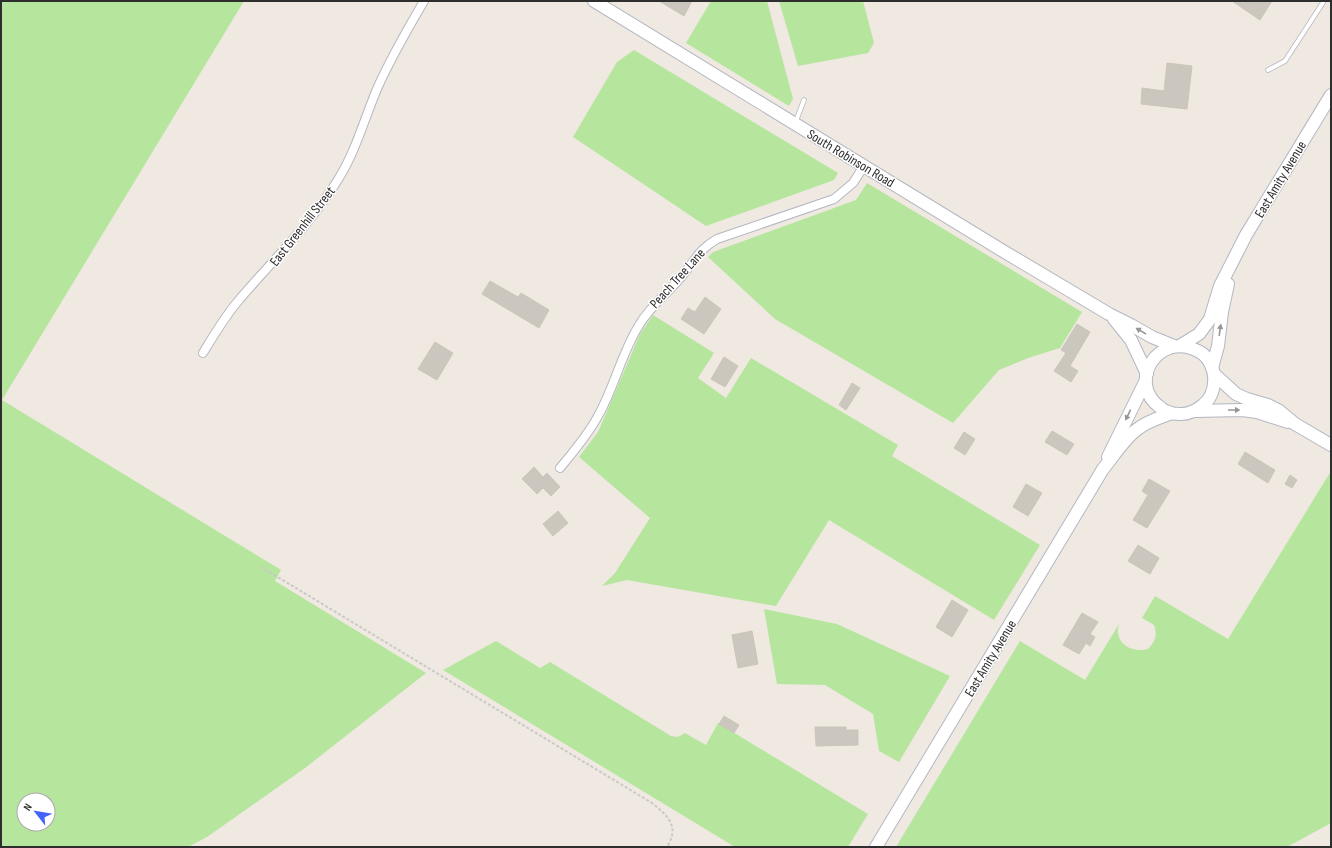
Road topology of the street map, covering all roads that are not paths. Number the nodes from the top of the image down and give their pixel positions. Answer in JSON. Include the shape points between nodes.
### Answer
{"nodes":[{"id":1,"x":424,"y":1,"type":"edge"},
{"id":2,"x":594,"y":1,"type":"edge"},
{"id":3,"x":1324,"y":1,"type":"edge"},
{"id":4,"x":1268,"y":70,"type":"dead end"},
{"id":5,"x":1331,"y":95,"type":"edge"},
{"id":6,"x":804,"y":100,"type":"dead end"},
{"id":7,"x":795,"y":124,"type":"junction"},
{"id":8,"x":864,"y":166,"type":"junction"},
{"id":9,"x":1232,"y":265,"type":"junction"},
{"id":10,"x":1109,"y":314,"type":"junction"},
{"id":11,"x":1177,"y":346,"type":"junction"},
{"id":12,"x":203,"y":353,"type":"dead end"},
{"id":13,"x":1213,"y":371,"type":"junction"},
{"id":14,"x":1146,"y":377,"type":"junction"},
{"id":15,"x":1195,"y":411,"type":"junction"},
{"id":16,"x":1172,"y":413,"type":"junction"},
{"id":17,"x":1295,"y":424,"type":"junction"},
{"id":18,"x":1331,"y":445,"type":"edge"},
{"id":19,"x":560,"y":468,"type":"dead end"},
{"id":20,"x":1103,"y":469,"type":"junction"},
{"id":21,"x":876,"y":847,"type":"edge"}],
"edges":[{"from":1,"to":12,"type":"street","name":"East Greenhill Street","via":[[392,56],[376,90],[358,142],[339,178],[317,211],[238,301]]},
{"from":2,"to":7,"type":"main road","name":"South Robinson Road"},
{"from":3,"to":4,"type":"lane","via":[[1285,61]]},
{"from":5,"to":9,"type":"main road","name":"East Amity Avenue","via":[[1246,235]]},
{"from":6,"to":7,"type":"lane"},
{"from":7,"to":8,"type":"main road","name":"South Robinson Road"},
{"from":8,"to":10,"type":"main road","name":"South Robinson Road"},
{"from":8,"to":19,"type":"street","name":"Peach Tree Lane","via":[[853,183],[834,199],[706,245],[682,276],[647,313],[628,347],[599,415]]},
{"from":9,"to":11,"type":"main road","name":"East Amity Avenue","via":[[1220,286],[1210,320],[1199,334]]},
{"from":13,"to":9,"type":"main road","name":"East Amity Avenue","one_way":true},
{"from":11,"to":10,"type":"main road","name":"South Robinson Road","one_way":true,"via":[[1152,337]]},
{"from":10,"to":14,"type":"main road","name":"South Robinson Road","via":[[1131,340]]},
{"from":11,"to":13,"type":"main road","via":[[1192,347],[1201,352],[1209,360]]},
{"from":11,"to":14,"type":"main road","via":[[1160,352],[1152,359]]},
{"from":13,"to":15,"type":"main road","via":[[1215,383],[1212,394],[1205,404]]},
{"from":13,"to":17,"type":"main road","via":[[1236,394],[1278,410]]},
{"from":14,"to":16,"type":"main road","via":[[1152,400],[1161,409]]},
{"from":14,"to":20,"type":"main road","name":"East Amity Avenue","one_way":true},
{"from":15,"to":16,"type":"main road","via":[[1184,414]]},
{"from":15,"to":17,"type":"main road","one_way":true,"via":[[1242,410]]},
{"from":16,"to":20,"type":"main road","name":"East Amity Avenue","via":[[1151,420],[1129,436]]},
{"from":17,"to":18,"type":"main road"},
{"from":20,"to":21,"type":"main road","name":"East Amity Avenue"}]}
